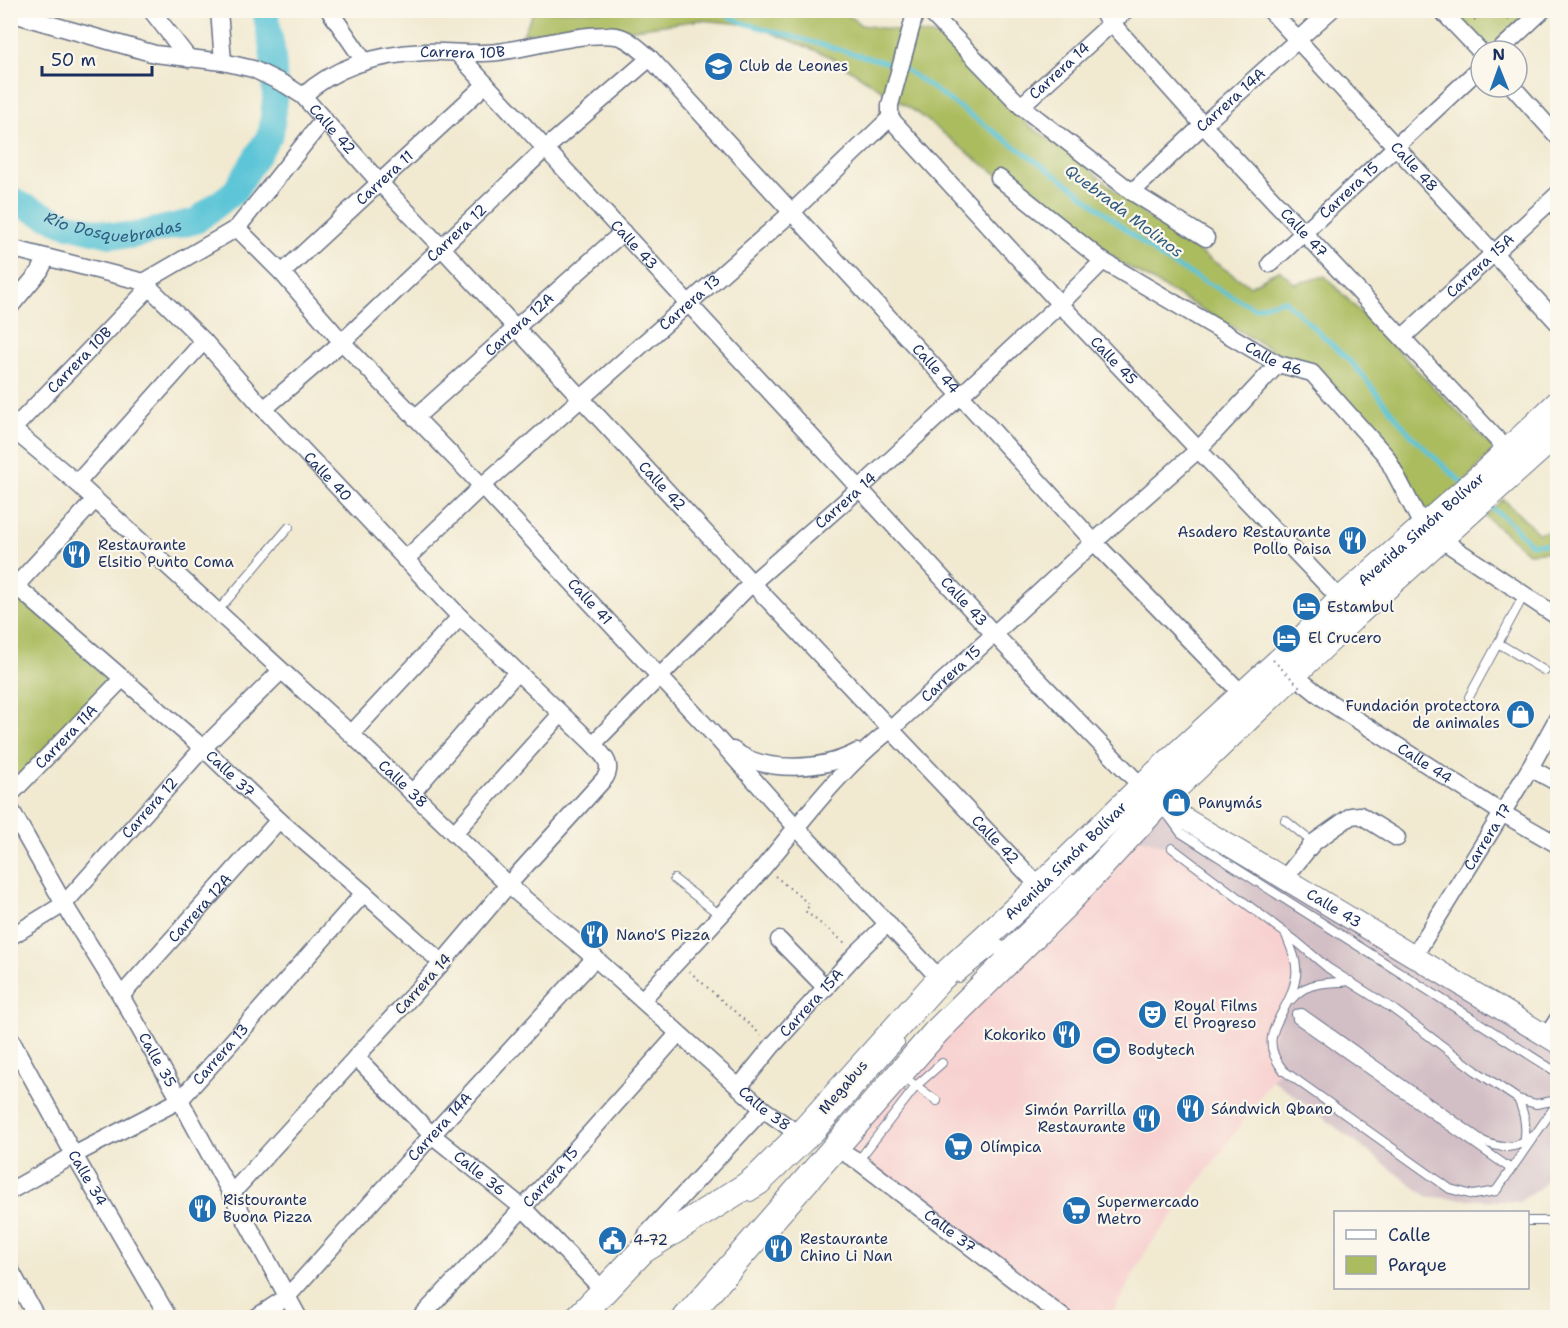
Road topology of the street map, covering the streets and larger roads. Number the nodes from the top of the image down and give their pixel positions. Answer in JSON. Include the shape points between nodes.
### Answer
{"nodes":[{"id":1,"x":151,"y":10,"type":"edge"},
{"id":2,"x":219,"y":10,"type":"edge"},
{"id":3,"x":329,"y":10,"type":"edge"},
{"id":4,"x":916,"y":10,"type":"edge"},
{"id":5,"x":928,"y":10,"type":"edge"},
{"id":6,"x":1100,"y":10,"type":"edge"},
{"id":7,"x":1126,"y":10,"type":"edge"},
{"id":8,"x":1270,"y":10,"type":"edge"},
{"id":9,"x":1331,"y":10,"type":"edge"},
{"id":10,"x":1441,"y":10,"type":"edge"},
{"id":11,"x":1543,"y":10,"type":"edge"},
{"id":12,"x":10,"y":13,"type":"edge"},
{"id":13,"x":1113,"y":23,"type":"junction"},
{"id":14,"x":1469,"y":39,"type":"edge"},
{"id":15,"x":1512,"y":39,"type":"edge"},
{"id":16,"x":628,"y":41,"type":"joint"},
{"id":17,"x":1299,"y":41,"type":"junction"},
{"id":18,"x":457,"y":53,"type":"junction"},
{"id":19,"x":650,"y":58,"type":"junction"},
{"id":20,"x":189,"y":59,"type":"junction"},
{"id":21,"x":364,"y":61,"type":"junction"},
{"id":22,"x":223,"y":62,"type":"junction"},
{"id":23,"x":1469,"y":78,"type":"edge"},
{"id":24,"x":486,"y":84,"type":"junction"},
{"id":25,"x":303,"y":96,"type":"junction"},
{"id":26,"x":1523,"y":99,"type":"edge"},
{"id":27,"x":1021,"y":106,"type":"junction"},
{"id":28,"x":890,"y":118,"type":"junction"},
{"id":29,"x":324,"y":119,"type":"junction"},
{"id":30,"x":1203,"y":125,"type":"junction"},
{"id":31,"x":1557,"y":138,"type":"edge"},
{"id":32,"x":1396,"y":146,"type":"junction"},
{"id":33,"x":545,"y":150,"type":"junction"},
{"id":34,"x":999,"y":178,"type":"dead end"},
{"id":35,"x":380,"y":183,"type":"junction"},
{"id":36,"x":1132,"y":192,"type":"junction"},
{"id":37,"x":1557,"y":194,"type":"edge"},
{"id":38,"x":791,"y":213,"type":"junction"},
{"id":39,"x":237,"y":228,"type":"junction"},
{"id":40,"x":623,"y":232,"type":"junction"},
{"id":41,"x":1304,"y":233,"type":"junction"},
{"id":42,"x":1206,"y":238,"type":"dead end"},
{"id":43,"x":10,"y":248,"type":"edge"},
{"id":44,"x":442,"y":248,"type":"junction"},
{"id":45,"x":1493,"y":254,"type":"junction"},
{"id":46,"x":46,"y":259,"type":"junction"},
{"id":47,"x":1103,"y":261,"type":"junction"},
{"id":48,"x":1270,"y":264,"type":"dead end"},
{"id":49,"x":282,"y":273,"type":"junction"},
{"id":50,"x":147,"y":285,"type":"junction"},
{"id":51,"x":690,"y":304,"type":"junction"},
{"id":52,"x":1060,"y":304,"type":"junction"},
{"id":53,"x":10,"y":307,"type":"edge"},
{"id":54,"x":1557,"y":322,"type":"edge"},
{"id":55,"x":515,"y":329,"type":"junction"},
{"id":56,"x":1403,"y":338,"type":"junction"},
{"id":57,"x":204,"y":340,"type":"junction"},
{"id":58,"x":342,"y":342,"type":"junction"},
{"id":59,"x":1278,"y":364,"type":"junction"},
{"id":60,"x":960,"y":394,"type":"junction"},
{"id":61,"x":581,"y":399,"type":"junction"},
{"id":62,"x":1557,"y":404,"type":"edge"},
{"id":63,"x":264,"y":409,"type":"junction"},
{"id":64,"x":416,"y":418,"type":"junction"},
{"id":65,"x":11,"y":429,"type":"edge"},
{"id":66,"x":1557,"y":432,"type":"edge"},
{"id":67,"x":1198,"y":449,"type":"junction"},
{"id":68,"x":1508,"y":451,"type":"junction"},
{"id":69,"x":1492,"y":479,"type":"junction"},
{"id":70,"x":76,"y":483,"type":"junction"},
{"id":71,"x":482,"y":486,"type":"junction"},
{"id":72,"x":859,"y":489,"type":"junction"},
{"id":73,"x":94,"y":501,"type":"junction"},
{"id":74,"x":1431,"y":532,"type":"junction"},
{"id":75,"x":1094,"y":542,"type":"junction"},
{"id":76,"x":405,"y":560,"type":"junction"},
{"id":77,"x":752,"y":583,"type":"junction"},
{"id":78,"x":13,"y":589,"type":"edge"},
{"id":79,"x":1341,"y":600,"type":"junction"},
{"id":80,"x":460,"y":617,"type":"junction"},
{"id":81,"x":1557,"y":617,"type":"edge"},
{"id":82,"x":994,"y":634,"type":"junction"},
{"id":83,"x":281,"y":671,"type":"junction"},
{"id":84,"x":517,"y":672,"type":"junction"},
{"id":85,"x":660,"y":677,"type":"junction"},
{"id":86,"x":122,"y":679,"type":"junction"},
{"id":87,"x":1297,"y":681,"type":"junction"},
{"id":88,"x":1242,"y":694,"type":"junction"},
{"id":89,"x":561,"y":714,"type":"junction"},
{"id":90,"x":1557,"y":717,"type":"edge"},
{"id":91,"x":890,"y":730,"type":"junction"},
{"id":92,"x":351,"y":734,"type":"junction"},
{"id":93,"x":716,"y":737,"type":"junction"},
{"id":94,"x":593,"y":744,"type":"junction"},
{"id":95,"x":869,"y":747,"type":"junction"},
{"id":96,"x":203,"y":748,"type":"junction"},
{"id":97,"x":1530,"y":768,"type":"junction"},
{"id":98,"x":609,"y":769,"type":"joint"},
{"id":99,"x":1557,"y":783,"type":"edge"},
{"id":100,"x":412,"y":793,"type":"junction"},
{"id":101,"x":10,"y":795,"type":"edge"},
{"id":102,"x":1150,"y":795,"type":"junction"},
{"id":103,"x":10,"y":808,"type":"edge"},
{"id":104,"x":1502,"y":813,"type":"junction"},
{"id":105,"x":279,"y":820,"type":"junction"},
{"id":106,"x":795,"y":826,"type":"junction"},
{"id":107,"x":454,"y":833,"type":"junction"},
{"id":108,"x":1397,"y":838,"type":"dead end"},
{"id":109,"x":1557,"y":845,"type":"edge"},
{"id":110,"x":1284,"y":879,"type":"junction"},
{"id":111,"x":508,"y":885,"type":"junction"},
{"id":112,"x":1040,"y":887,"type":"junction"},
{"id":113,"x":364,"y":893,"type":"junction"},
{"id":114,"x":64,"y":904,"type":"junction"},
{"id":115,"x":888,"y":923,"type":"junction"},
{"id":116,"x":10,"y":937,"type":"edge"},
{"id":117,"x":779,"y":940,"type":"dead end"},
{"id":118,"x":1414,"y":956,"type":"junction"},
{"id":119,"x":595,"y":958,"type":"junction"},
{"id":120,"x":442,"y":963,"type":"junction"},
{"id":121,"x":944,"y":983,"type":"junction"},
{"id":122,"x":826,"y":988,"type":"junction"},
{"id":123,"x":121,"y":996,"type":"junction"},
{"id":124,"x":642,"y":1000,"type":"junction"},
{"id":125,"x":1554,"y":1033,"type":"edge"},
{"id":126,"x":678,"y":1034,"type":"junction"},
{"id":127,"x":10,"y":1038,"type":"edge"},
{"id":128,"x":356,"y":1058,"type":"junction"},
{"id":129,"x":739,"y":1088,"type":"junction"},
{"id":130,"x":180,"y":1100,"type":"junction"},
{"id":131,"x":763,"y":1109,"type":"junction"},
{"id":132,"x":432,"y":1135,"type":"junction"},
{"id":133,"x":800,"y":1135,"type":"junction"},
{"id":134,"x":835,"y":1148,"type":"junction"},
{"id":135,"x":74,"y":1155,"type":"junction"},
{"id":136,"x":10,"y":1191,"type":"edge"},
{"id":137,"x":231,"y":1194,"type":"junction"},
{"id":138,"x":523,"y":1208,"type":"junction"},
{"id":139,"x":642,"y":1251,"type":"junction"},
{"id":140,"x":10,"y":1269,"type":"edge"},
{"id":141,"x":603,"y":1290,"type":"junction"},
{"id":142,"x":288,"y":1297,"type":"junction"},
{"id":143,"x":691,"y":1313,"type":"edge"},
{"id":144,"x":37,"y":1317,"type":"edge"},
{"id":145,"x":169,"y":1317,"type":"edge"},
{"id":146,"x":255,"y":1317,"type":"edge"},
{"id":147,"x":299,"y":1317,"type":"edge"},
{"id":148,"x":420,"y":1317,"type":"edge"},
{"id":149,"x":578,"y":1317,"type":"edge"},
{"id":150,"x":1064,"y":1317,"type":"edge"}],
"edges":[{"from":1,"to":20,"type":"street"},
{"from":2,"to":22,"type":"street"},
{"from":3,"to":21,"type":"street"},
{"from":4,"to":28,"type":"street","via":[[890,105]]},
{"from":5,"to":27,"type":"street"},
{"from":6,"to":13,"type":"street","name":"Calle 47"},
{"from":7,"to":13,"type":"street","name":"Carrera 14"},
{"from":8,"to":17,"type":"street","name":"Calle 48"},
{"from":9,"to":17,"type":"street","name":"Carrera 14A"},
{"from":10,"to":14,"type":"street"},
{"from":11,"to":15,"type":"street"},
{"from":12,"to":20,"type":"street","name":"Calle 42","via":[[155,54]]},
{"from":13,"to":27,"type":"street","name":"Carrera 14"},
{"from":13,"to":30,"type":"street","name":"Calle 47"},
{"from":16,"to":18,"type":"street","name":"Carrera 10B","via":[[618,36],[593,36],[496,52]]},
{"from":16,"to":19,"type":"street","name":"Calle 44"},
{"from":17,"to":30,"type":"street","name":"Carrera 14A"},
{"from":17,"to":32,"type":"street","name":"Calle 48"},
{"from":18,"to":21,"type":"street","name":"Carrera 10B","via":[[426,52]]},
{"from":18,"to":24,"type":"street","name":"Calle 43"},
{"from":19,"to":33,"type":"street","name":"Carrera 12"},
{"from":19,"to":38,"type":"street","name":"Calle 44"},
{"from":20,"to":22,"type":"street","name":"Calle 42"},
{"from":21,"to":25,"type":"street","name":"Carrera 10B","via":[[331,75]]},
{"from":22,"to":25,"type":"street","name":"Calle 42","via":[[253,69]]},
{"from":23,"to":32,"type":"street","name":"Carrera 15"},
{"from":24,"to":33,"type":"street","name":"Calle 43"},
{"from":24,"to":35,"type":"street","name":"Carrera 11"},
{"from":25,"to":29,"type":"street","name":"Calle 42"},
{"from":26,"to":31,"type":"street"},
{"from":27,"to":36,"type":"street"},
{"from":28,"to":38,"type":"street","name":"Carrera 13"},
{"from":28,"to":52,"type":"street","name":"Calle 45"},
{"from":29,"to":35,"type":"street","name":"Calle 42"},
{"from":29,"to":39,"type":"street","name":"Carrera 10B"},
{"from":30,"to":36,"type":"street","name":"Carrera 14A"},
{"from":30,"to":41,"type":"street","name":"Calle 47"},
{"from":32,"to":41,"type":"street","name":"Carrera 15"},
{"from":32,"to":45,"type":"street","name":"Calle 48"},
{"from":33,"to":40,"type":"street","name":"Calle 43"},
{"from":33,"to":44,"type":"street","name":"Carrera 12"},
{"from":34,"to":47,"type":"street","name":"Calle 46"},
{"from":35,"to":44,"type":"street","name":"Calle 42"},
{"from":35,"to":49,"type":"street","name":"Carrera 11"},
{"from":36,"to":42,"type":"street"},
{"from":37,"to":45,"type":"street","name":"Carrera 15A"},
{"from":38,"to":51,"type":"street","name":"Carrera 13"},
{"from":38,"to":60,"type":"street","name":"Calle 44"},
{"from":39,"to":49,"type":"street","name":"Calle 41"},
{"from":39,"to":50,"type":"street","name":"Carrera 10B"},
{"from":40,"to":51,"type":"street","name":"Calle 43"},
{"from":40,"to":55,"type":"street","name":"Carrera 12A"},
{"from":41,"to":48,"type":"street","name":"Carrera 15"},
{"from":41,"to":56,"type":"street","name":"Calle 47"},
{"from":43,"to":46,"type":"street"},
{"from":44,"to":55,"type":"street","name":"Calle 42"},
{"from":44,"to":58,"type":"street","name":"Carrera 12"},
{"from":45,"to":54,"type":"street","name":"Calle 48"},
{"from":45,"to":56,"type":"street","name":"Carrera 15A"},
{"from":46,"to":50,"type":"street"},
{"from":46,"to":53,"type":"street"},
{"from":47,"to":52,"type":"street","name":"Carrera 14"},
{"from":47,"to":59,"type":"street","name":"Calle 46"},
{"from":49,"to":58,"type":"street","name":"Calle 41"},
{"from":50,"to":57,"type":"street","name":"Calle 40"},
{"from":50,"to":65,"type":"street","name":"Carrera 10B"},
{"from":51,"to":61,"type":"street","name":"Carrera 13"},
{"from":51,"to":72,"type":"street","name":"Calle 43"},
{"from":52,"to":60,"type":"street","name":"Carrera 14"},
{"from":52,"to":67,"type":"street","name":"Calle 45"},
{"from":55,"to":61,"type":"street","name":"Calle 42"},
{"from":55,"to":64,"type":"street","name":"Carrera 12A"},
{"from":56,"to":68,"type":"street","name":"Calle 47"},
{"from":57,"to":63,"type":"street","name":"Calle 40"},
{"from":57,"to":70,"type":"street"},
{"from":58,"to":63,"type":"street","name":"Carrera 12"},
{"from":58,"to":64,"type":"street","name":"Calle 41"},
{"from":59,"to":67,"type":"street","name":"Carrera 15"},
{"from":59,"to":74,"type":"street","name":"Calle 46","via":[[1312,373],[1353,418],[1386,456]]},
{"from":60,"to":72,"type":"street","name":"Carrera 14"},
{"from":60,"to":75,"type":"street","name":"Calle 44"},
{"from":61,"to":71,"type":"street","name":"Carrera 13"},
{"from":61,"to":77,"type":"street","name":"Calle 42"},
{"from":62,"to":68,"type":"main road","name":"Avenida Simón Bolívar"},
{"from":63,"to":76,"type":"street","name":"Calle 40"},
{"from":64,"to":71,"type":"street","name":"Calle 41"},
{"from":65,"to":70,"type":"street","name":"Calle 38"},
{"from":66,"to":69,"type":"main road","name":"Avenida Simón Bolívar"},
{"from":67,"to":75,"type":"street","name":"Carrera 15"},
{"from":67,"to":79,"type":"street","name":"Calle 45"},
{"from":68,"to":69,"type":"main road","name":"Avenida Simón Bolívar"},
{"from":69,"to":74,"type":"main road","name":"Avenida Simón Bolívar"},
{"from":70,"to":73,"type":"street","name":"Calle 38"},
{"from":71,"to":76,"type":"street","name":"Carrera 13"},
{"from":71,"to":85,"type":"street","name":"Calle 41"},
{"from":72,"to":77,"type":"street","name":"Carrera 14"},
{"from":72,"to":82,"type":"street","name":"Calle 43"},
{"from":73,"to":78,"type":"street"},
{"from":73,"to":83,"type":"street","name":"Calle 38"},
{"from":74,"to":79,"type":"main road","name":"Avenida Simón Bolívar"},
{"from":74,"to":81,"type":"street","name":"Calle 46"},
{"from":74,"to":87,"type":"main road","name":"Avenida Simón Bolívar"},
{"from":75,"to":82,"type":"street","name":"Carrera 15"},
{"from":75,"to":88,"type":"street","name":"Calle 44"},
{"from":76,"to":80,"type":"street","name":"Calle 40"},
{"from":77,"to":85,"type":"street","name":"Carrera 14"},
{"from":77,"to":91,"type":"street","name":"Calle 42"},
{"from":78,"to":86,"type":"street","name":"Calle 37"},
{"from":79,"to":88,"type":"main road","name":"Avenida Simón Bolívar"},
{"from":80,"to":84,"type":"street","name":"Calle 40"},
{"from":80,"to":92,"type":"street"},
{"from":82,"to":91,"type":"street","name":"Carrera 15"},
{"from":82,"to":102,"type":"street","name":"Calle 43"},
{"from":83,"to":92,"type":"street","name":"Calle 38"},
{"from":83,"to":96,"type":"street","name":"Carrera 12"},
{"from":84,"to":89,"type":"street","name":"Calle 40"},
{"from":84,"to":100,"type":"street"},
{"from":85,"to":93,"type":"street","name":"Calle 41"},
{"from":85,"to":94,"type":"street","name":"Carrera 14"},
{"from":86,"to":96,"type":"street","name":"Calle 37"},
{"from":86,"to":101,"type":"street","name":"Carrera 11A"},
{"from":87,"to":102,"type":"main road","name":"Avenida Simón Bolívar"},
{"from":87,"to":104,"type":"street","name":"Calle 44"},
{"from":88,"to":102,"type":"main road","name":"Avenida Simón Bolívar","via":[[1165,792]]},
{"from":89,"to":94,"type":"street","name":"Calle 40"},
{"from":89,"to":107,"type":"street"},
{"from":90,"to":97,"type":"street","name":"Carrera 17"},
{"from":91,"to":95,"type":"street","name":"Carrera 15"},
{"from":91,"to":112,"type":"street","name":"Calle 42"},
{"from":92,"to":100,"type":"street","name":"Calle 38"},
{"from":93,"to":95,"type":"street","via":[[743,757],[791,766],[843,760]]},
{"from":93,"to":106,"type":"street","name":"Calle 41"},
{"from":94,"to":98,"type":"street","name":"Calle 40","via":[[606,758]]},
{"from":95,"to":106,"type":"street","name":"Carrera 15"},
{"from":96,"to":105,"type":"street","name":"Calle 37"},
{"from":96,"to":114,"type":"street","name":"Carrera 12"},
{"from":97,"to":99,"type":"street"},
{"from":97,"to":104,"type":"street","name":"Carrera 17"},
{"from":98,"to":111,"type":"street","name":"Carrera 14"},
{"from":100,"to":107,"type":"street","name":"Calle 38"},
{"from":102,"to":110,"type":"street","name":"Calle 43"},
{"from":102,"to":112,"type":"main road","name":"Avenida Simón Bolívar"},
{"from":102,"to":134,"type":"main road","name":"Avenida Simón Bolívar","via":[[1065,905],[938,1031],[908,1080]]},
{"from":103,"to":114,"type":"street","name":"Calle 35"},
{"from":104,"to":109,"type":"street","name":"Calle 44"},
{"from":104,"to":118,"type":"street","name":"Carrera 17"},
{"from":105,"to":113,"type":"street","name":"Calle 37"},
{"from":105,"to":123,"type":"street","name":"Carrera 12A"},
{"from":106,"to":115,"type":"street","name":"Calle 41"},
{"from":106,"to":124,"type":"street","name":"Carrera 15","via":[[764,867]]},
{"from":107,"to":111,"type":"street","name":"Calle 38"},
{"from":108,"to":110,"type":"street","via":[[1360,815],[1351,816],[1313,843]]},
{"from":110,"to":118,"type":"street","name":"Calle 43"},
{"from":111,"to":119,"type":"street","name":"Calle 38"},
{"from":111,"to":120,"type":"street","name":"Carrera 14"},
{"from":112,"to":121,"type":"main road","name":"Avenida Simón Bolívar"},
{"from":113,"to":120,"type":"street","name":"Calle 37"},
{"from":113,"to":130,"type":"street","name":"Carrera 13"},
{"from":114,"to":116,"type":"street","name":"Carrera 12"},
{"from":114,"to":123,"type":"street","name":"Calle 35"},
{"from":115,"to":121,"type":"street","name":"Calle 41"},
{"from":115,"to":122,"type":"street","name":"Carrera 15A"},
{"from":117,"to":122,"type":"street"},
{"from":118,"to":125,"type":"street","name":"Calle 43"},
{"from":119,"to":124,"type":"street","name":"Calle 38"},
{"from":119,"to":132,"type":"street","name":"Carrera 14A"},
{"from":120,"to":128,"type":"street","name":"Carrera 14"},
{"from":121,"to":133,"type":"main road","name":"Avenida Simón Bolívar"},
{"from":122,"to":129,"type":"street","name":"Carrera 15A"},
{"from":123,"to":130,"type":"street","name":"Calle 35"},
{"from":124,"to":126,"type":"street","name":"Calle 38"},
{"from":126,"to":129,"type":"street","name":"Calle 38"},
{"from":126,"to":138,"type":"street","name":"Carrera 15"},
{"from":127,"to":135,"type":"street","name":"Calle 34"},
{"from":128,"to":132,"type":"street","name":"Calle 36"},
{"from":128,"to":137,"type":"street","name":"Carrera 14"},
{"from":129,"to":131,"type":"street","name":"Calle 38"},
{"from":130,"to":135,"type":"street","name":"Carrera 13"},
{"from":130,"to":137,"type":"street","name":"Calle 35"},
{"from":131,"to":133,"type":"street","name":"Calle 38"},
{"from":131,"to":139,"type":"street","via":[[647,1234]]},
{"from":132,"to":138,"type":"street","name":"Calle 36"},
{"from":132,"to":142,"type":"street","name":"Carrera 14A"},
{"from":133,"to":139,"type":"main road","name":"Avenida Simón Bolívar","via":[[746,1186]]},
{"from":134,"to":143,"type":"main road","name":"Avenida Simón Bolívar"},
{"from":134,"to":150,"type":"street","name":"Calle 37","via":[[858,1161]]},
{"from":135,"to":136,"type":"street","name":"Carrera 13"},
{"from":135,"to":145,"type":"street","name":"Calle 34"},
{"from":137,"to":142,"type":"street","name":"Calle 35"},
{"from":138,"to":141,"type":"street","name":"Calle 36"},
{"from":138,"to":148,"type":"street","name":"Carrera 15"},
{"from":139,"to":141,"type":"main road","name":"Avenida Simón Bolívar"},
{"from":140,"to":144,"type":"street"},
{"from":141,"to":149,"type":"main road","name":"Avenida Simón Bolívar"},
{"from":142,"to":146,"type":"street"},
{"from":142,"to":147,"type":"street","name":"Calle 35"}]}
